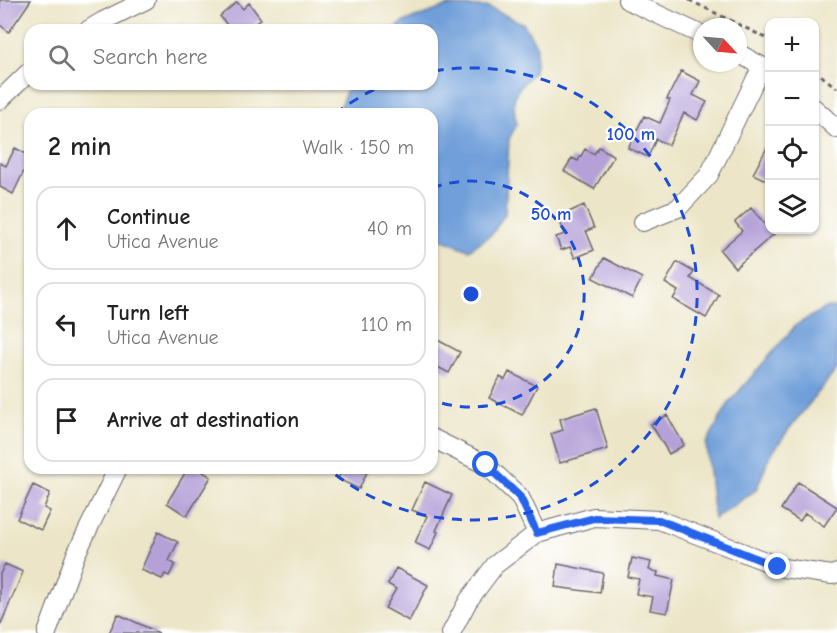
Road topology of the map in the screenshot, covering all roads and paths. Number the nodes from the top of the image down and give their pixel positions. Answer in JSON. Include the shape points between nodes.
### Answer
{"nodes":[{"id":1,"x":146,"y":0,"type":"edge"},
{"id":2,"x":627,"y":0,"type":"edge"},
{"id":3,"x":689,"y":0,"type":"edge"},
{"id":4,"x":98,"y":24,"type":"edge"},
{"id":5,"x":693,"y":31,"type":"edge"},
{"id":6,"x":765,"y":38,"type":"edge"},
{"id":7,"x":747,"y":58,"type":"edge"},
{"id":8,"x":765,"y":67,"type":"edge"},
{"id":9,"x":765,"y":70,"type":"edge"},
{"id":10,"x":817,"y":72,"type":"edge"},
{"id":11,"x":24,"y":77,"type":"edge"},
{"id":12,"x":837,"y":88,"type":"edge"},
{"id":13,"x":0,"y":100,"type":"edge"},
{"id":14,"x":819,"y":113,"type":"edge"},
{"id":15,"x":837,"y":129,"type":"edge"},
{"id":16,"x":643,"y":222,"type":"dead end"},
{"id":17,"x":438,"y":441,"type":"edge"},
{"id":18,"x":115,"y":474,"type":"edge"},
{"id":19,"x":537,"y":533,"type":"junction"},
{"id":20,"x":837,"y":573,"type":"edge"},
{"id":21,"x":47,"y":633,"type":"edge"},
{"id":22,"x":451,"y":633,"type":"edge"}],
"edges":[{"from":1,"to":4,"type":"street"},
{"from":2,"to":5,"type":"street"},
{"from":3,"to":6,"type":"path"},
{"from":7,"to":8,"type":"street"},
{"from":9,"to":16,"type":"street","via":[[709,175],[678,208]]},
{"from":10,"to":12,"type":"path"},
{"from":11,"to":13,"type":"street"},
{"from":14,"to":15,"type":"street"},
{"from":17,"to":19,"type":"street","via":[[486,465],[520,497]]},
{"from":18,"to":21,"type":"street","via":[[76,554]]},
{"from":19,"to":20,"type":"street","via":[[594,518],[659,520],[783,568]]},
{"from":19,"to":22,"type":"street","via":[[495,565],[468,601]]}]}
